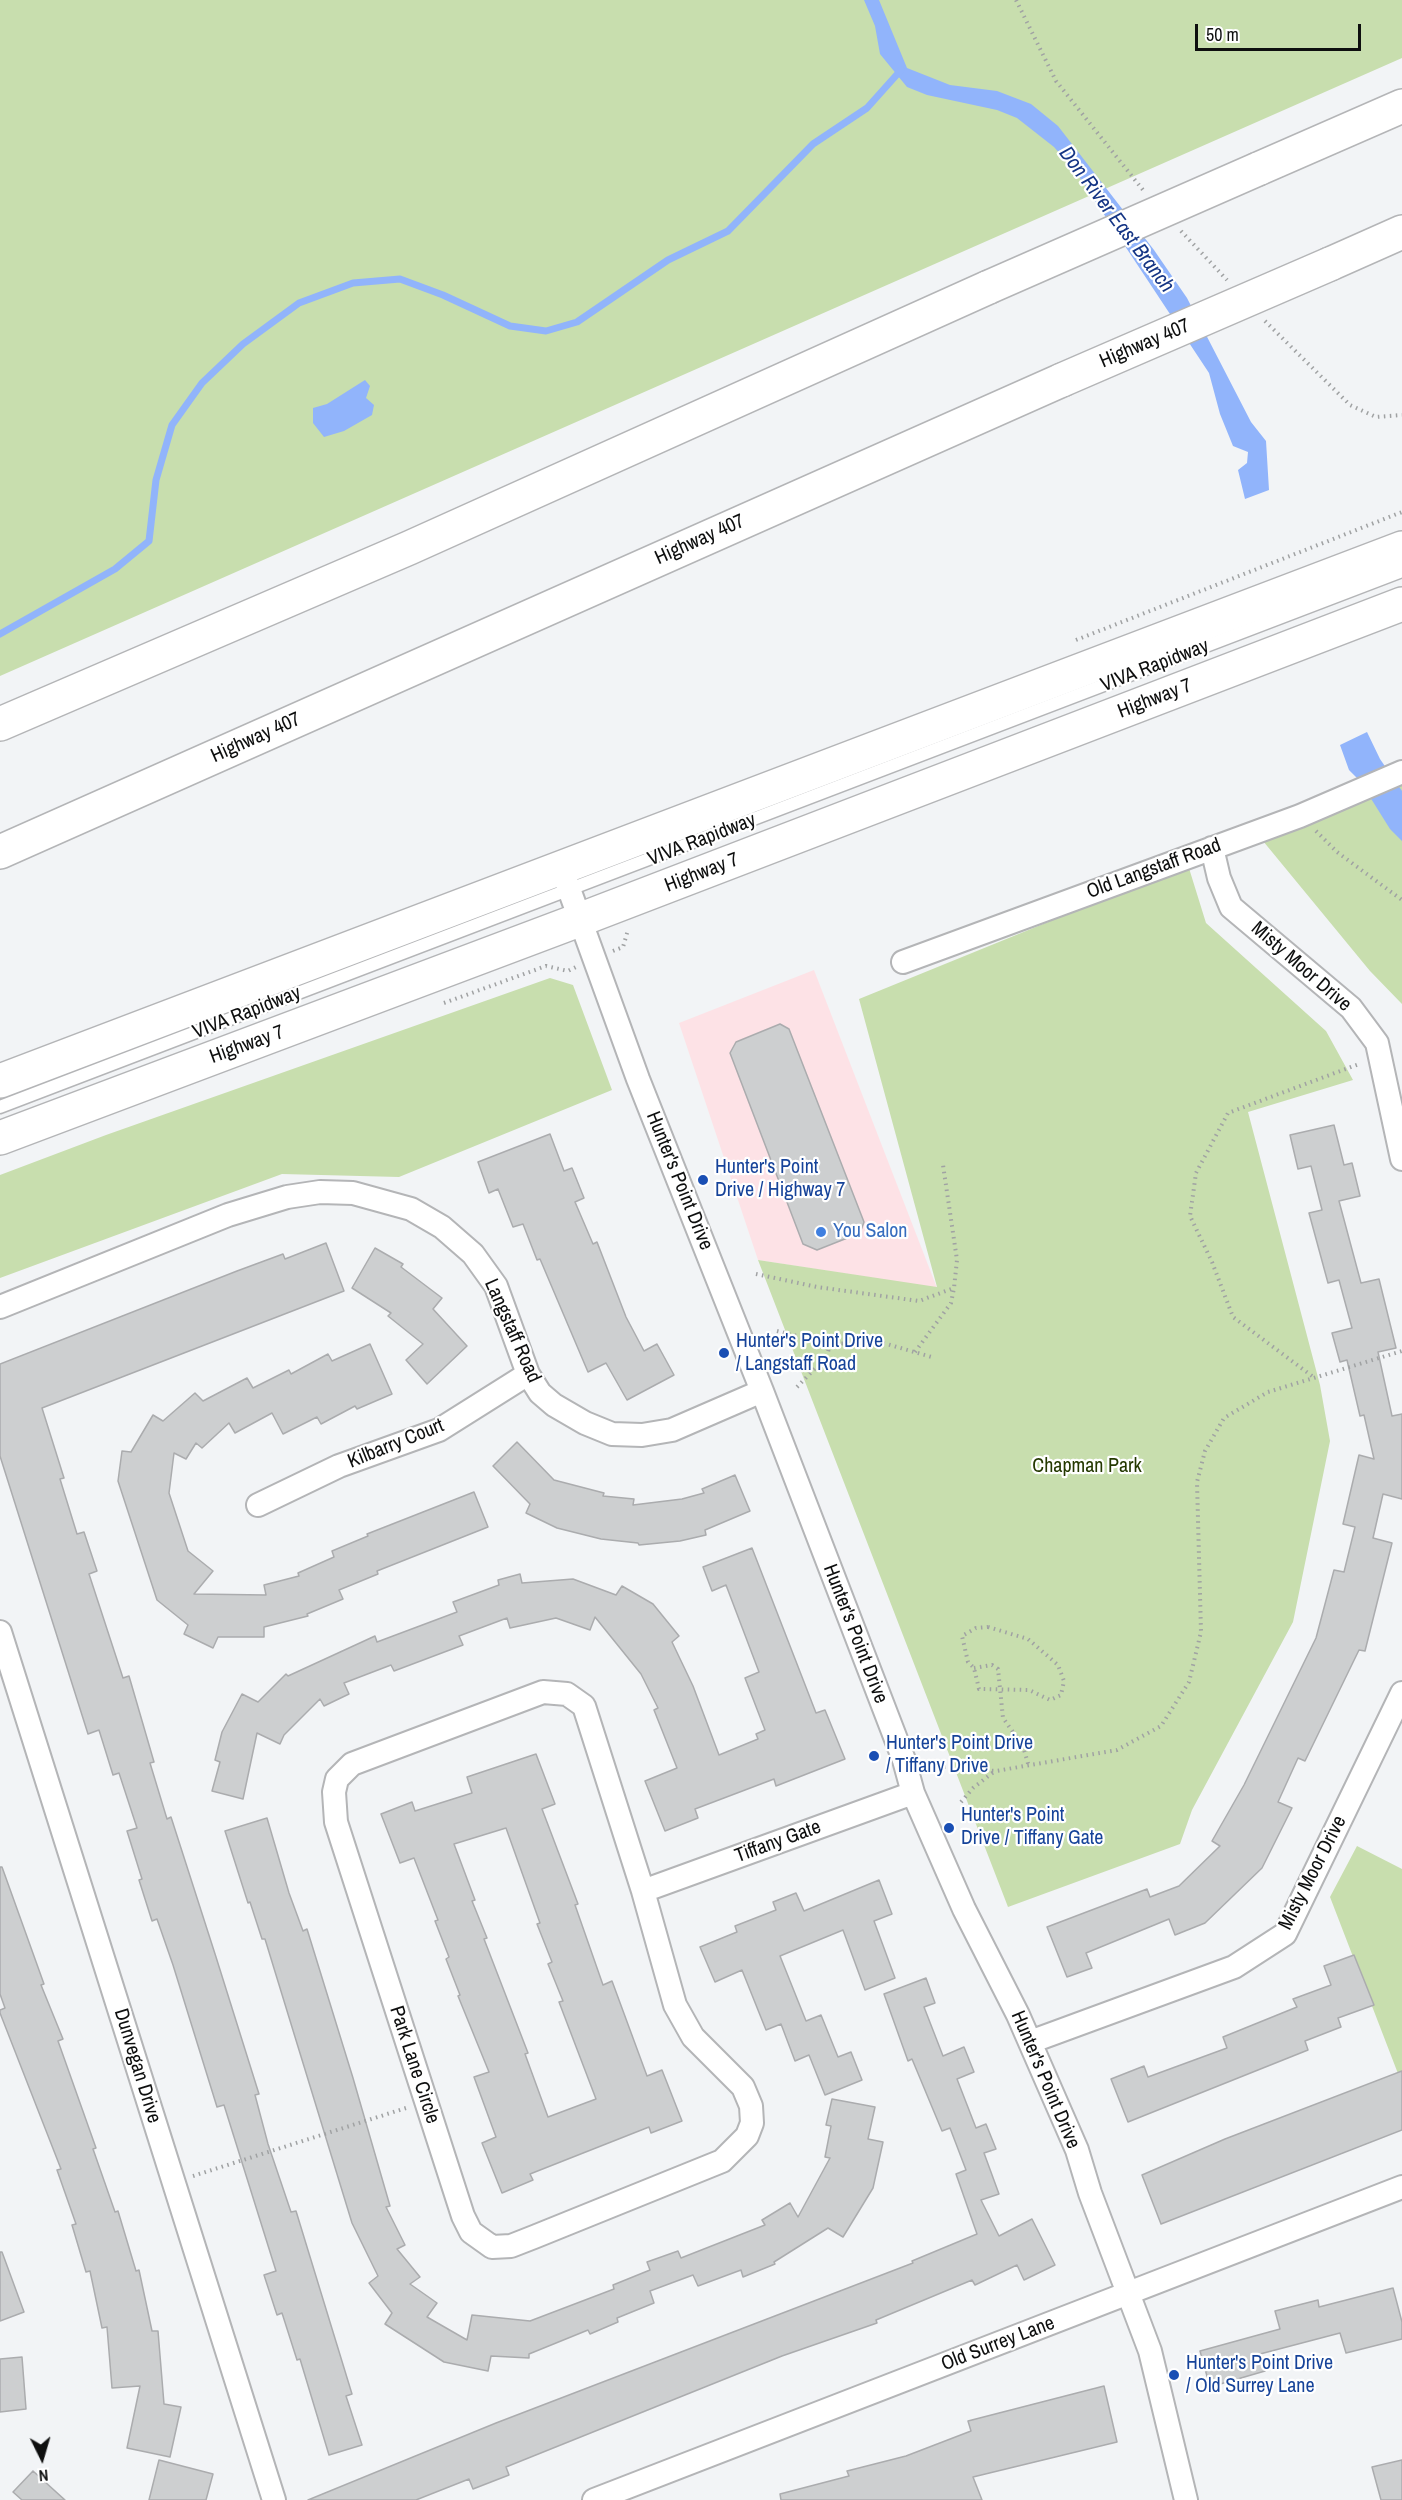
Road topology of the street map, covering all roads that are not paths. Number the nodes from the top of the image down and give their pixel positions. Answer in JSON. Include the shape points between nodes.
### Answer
{"nodes":[{"id":1,"x":1402,"y":106,"type":"edge"},
{"id":2,"x":1402,"y":232,"type":"edge"},
{"id":3,"x":1402,"y":548,"type":"edge"},
{"id":4,"x":1402,"y":571,"type":"edge"},
{"id":5,"x":1402,"y":604,"type":"edge"},
{"id":6,"x":0,"y":724,"type":"edge"},
{"id":7,"x":1400,"y":773,"type":"edge"},
{"id":8,"x":1212,"y":848,"type":"junction"},
{"id":9,"x":0,"y":852,"type":"edge"},
{"id":10,"x":570,"y":893,"type":"junction"},
{"id":11,"x":903,"y":962,"type":"dead end"},
{"id":12,"x":0,"y":1082,"type":"edge"},
{"id":13,"x":0,"y":1107,"type":"edge"},
{"id":14,"x":0,"y":1138,"type":"edge"},
{"id":15,"x":1402,"y":1159,"type":"edge"},
{"id":16,"x":0,"y":1307,"type":"edge"},
{"id":17,"x":528,"y":1374,"type":"junction"},
{"id":18,"x":762,"y":1391,"type":"junction"},
{"id":19,"x":258,"y":1504,"type":"dead end"},
{"id":20,"x":0,"y":1632,"type":"edge"},
{"id":21,"x":1402,"y":1693,"type":"edge"},
{"id":22,"x":913,"y":1793,"type":"junction"},
{"id":23,"x":643,"y":1891,"type":"junction"},
{"id":24,"x":1030,"y":2042,"type":"junction"},
{"id":25,"x":1402,"y":2187,"type":"edge"},
{"id":26,"x":1129,"y":2295,"type":"junction"},
{"id":27,"x":274,"y":2500,"type":"edge"},
{"id":28,"x":594,"y":2500,"type":"edge"},
{"id":29,"x":1186,"y":2500,"type":"edge"}],
"edges":[{"from":1,"to":6,"type":"main road","bridge":true,"via":[[409,548]]},
{"from":2,"to":9,"type":"main road","name":"Highway 407","bridge":true},
{"from":3,"to":10,"type":"main road","name":"Highway 7"},
{"from":4,"to":10,"type":"lane","name":"VIVA Rapidway"},
{"from":5,"to":10,"type":"main road","name":"Highway 7"},
{"from":7,"to":8,"type":"street","name":"Old Langstaff Road"},
{"from":8,"to":11,"type":"street","name":"Old Langstaff Road"},
{"from":8,"to":15,"type":"street","name":"Misty Moor Drive","via":[[1231,907],[1351,1008],[1377,1043]]},
{"from":10,"to":12,"type":"main road","name":"Highway 7"},
{"from":10,"to":13,"type":"lane","name":"VIVA Rapidway"},
{"from":10,"to":14,"type":"main road","name":"Highway 7"},
{"from":10,"to":18,"type":"street","name":"Hunter's Point Drive","via":[[638,1079]]},
{"from":16,"to":17,"type":"street","name":"Langstaff Road","via":[[228,1215],[287,1197],[353,1193],[411,1209],[442,1227],[473,1254],[496,1286]]},
{"from":17,"to":18,"type":"street","name":"Langstaff Road","via":[[540,1393],[554,1405],[612,1434],[642,1436],[672,1430]]},
{"from":17,"to":19,"type":"street","name":"Kilbarry Court","via":[[439,1430],[339,1466]]},
{"from":18,"to":22,"type":"street","name":"Hunter's Point Drive","via":[[904,1760]]},
{"from":20,"to":27,"type":"street","name":"Dunvegan Drive"},
{"from":21,"to":24,"type":"street","name":"Misty Moor Drive","via":[[1285,1934],[1234,1967]]},
{"from":22,"to":23,"type":"street","name":"Tiffany Gate"},
{"from":22,"to":24,"type":"street","name":"Hunter's Point Drive","via":[[964,1909]]},
{"from":23,"to":23,"type":"street","name":"Park Lane Circle","via":[[588,1715],[584,1706],[567,1694],[543,1692],[352,1764],[337,1779],[336,1822],[463,2216],[471,2232],[492,2247],[511,2246],[722,2162],[747,2136],[752,2123],[751,2106],[743,2087],[682,2021]]},
{"from":24,"to":26,"type":"street","name":"Hunter's Point Drive","via":[[1077,2150]]},
{"from":25,"to":26,"type":"street","name":"Old Surrey Lane"},
{"from":26,"to":28,"type":"street","name":"Old Surrey Lane"},
{"from":26,"to":29,"type":"street","name":"Hunter's Point Drive","via":[[1150,2351]]}]}
